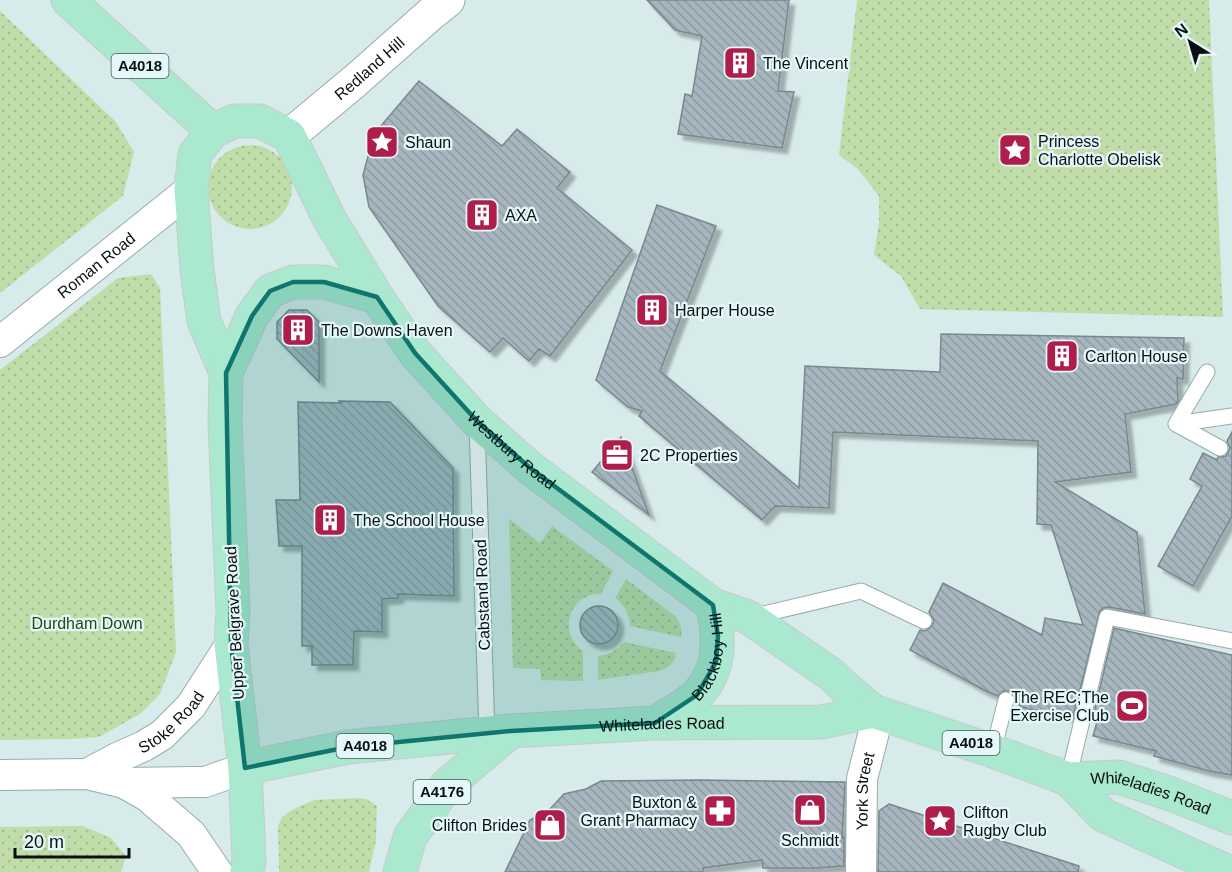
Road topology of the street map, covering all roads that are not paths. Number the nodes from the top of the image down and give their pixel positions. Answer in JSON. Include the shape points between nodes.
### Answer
{"nodes":[{"id":1,"x":68,"y":0,"type":"edge"},
{"id":2,"x":434,"y":4,"type":"edge"},
{"id":3,"x":224,"y":126,"type":"junction"},
{"id":4,"x":289,"y":136,"type":"junction"},
{"id":5,"x":191,"y":189,"type":"junction"},
{"id":6,"x":376,"y":297,"type":"junction"},
{"id":7,"x":0,"y":342,"type":"edge"},
{"id":8,"x":1207,"y":372,"type":"dead end"},
{"id":9,"x":226,"y":373,"type":"junction"},
{"id":10,"x":1232,"y":416,"type":"edge"},
{"id":11,"x":477,"y":421,"type":"junction"},
{"id":12,"x":1176,"y":424,"type":"junction"},
{"id":13,"x":1220,"y":448,"type":"dead end"},
{"id":14,"x":713,"y":605,"type":"junction"},
{"id":15,"x":748,"y":617,"type":"junction"},
{"id":16,"x":924,"y":621,"type":"dead end"},
{"id":17,"x":1232,"y":641,"type":"edge"},
{"id":18,"x":231,"y":644,"type":"junction"},
{"id":19,"x":1006,"y":700,"type":"dead end"},
{"id":20,"x":876,"y":711,"type":"junction"},
{"id":21,"x":655,"y":723,"type":"junction"},
{"id":22,"x":499,"y":732,"type":"junction"},
{"id":23,"x":993,"y":751,"type":"junction"},
{"id":24,"x":245,"y":768,"type":"junction"},
{"id":25,"x":87,"y":774,"type":"junction"},
{"id":26,"x":0,"y":775,"type":"edge"},
{"id":27,"x":1068,"y":778,"type":"junction"},
{"id":28,"x":124,"y":783,"type":"junction"},
{"id":29,"x":1228,"y":814,"type":"edge"},
{"id":30,"x":1217,"y":869,"type":"edge"},
{"id":31,"x":217,"y":872,"type":"edge"},
{"id":32,"x":248,"y":872,"type":"edge"},
{"id":33,"x":400,"y":872,"type":"edge"},
{"id":34,"x":861,"y":872,"type":"edge"}],
"edges":[{"from":1,"to":3,"type":"main road","number":"A4018"},
{"from":2,"to":4,"type":"main road","name":"Redland Hill","via":[[355,81]]},
{"from":3,"to":4,"type":"main road","via":[[261,121]]},
{"from":3,"to":5,"type":"main road","name":"Upper Belgrave Road","via":[[195,154]]},
{"from":4,"to":6,"type":"main road","name":"Westbury Road","via":[[330,220]]},
{"from":5,"to":7,"type":"street","name":"Roman Road"},
{"from":5,"to":9,"type":"main road","name":"Upper Belgrave Road","via":[[204,321]]},
{"from":6,"to":9,"type":"main road","name":"Upper Belgrave Road","via":[[324,282],[293,282],[270,291],[252,316]]},
{"from":6,"to":11,"type":"main road","name":"Westbury Road","via":[[415,353]]},
{"from":8,"to":12,"type":"lane"},
{"from":9,"to":18,"type":"main road","name":"Upper Belgrave Road"},
{"from":10,"to":12,"type":"lane"},
{"from":11,"to":14,"type":"main road","name":"Westbury Road","via":[[529,467]]},
{"from":11,"to":22,"type":"lane","name":"Cabstand Road"},
{"from":12,"to":13,"type":"lane"},
{"from":14,"to":15,"type":"main road","name":"Westbury Road"},
{"from":14,"to":21,"type":"main road","name":"Blackboy Hill","via":[[718,636],[716,662],[710,677],[698,696]]},
{"from":15,"to":16,"type":"lane","via":[[861,591]]},
{"from":15,"to":20,"type":"main road","name":"Westbury Road"},
{"from":17,"to":27,"type":"lane","via":[[1107,617]]},
{"from":18,"to":24,"type":"main road","name":"Upper Belgrave Road"},
{"from":18,"to":25,"type":"street","name":"Stoke Road","via":[[191,706],[162,735]]},
{"from":19,"to":23,"type":"lane"},
{"from":20,"to":21,"type":"main road","name":"Whiteladies Road","number":"A4018","via":[[822,722]]},
{"from":20,"to":23,"type":"main road","name":"Whiteladies Road","number":"A4018"},
{"from":20,"to":34,"type":"street","name":"York Street","via":[[862,779]]},
{"from":21,"to":22,"type":"main road","name":"Whiteladies Road","number":"A4018"},
{"from":22,"to":24,"type":"main road","name":"Whiteladies Road","number":"A4018","via":[[348,747]]},
{"from":22,"to":33,"type":"main road","number":"A4176","via":[[447,785],[410,837]]},
{"from":23,"to":27,"type":"main road","name":"Whiteladies Road","number":"A4018"},
{"from":24,"to":28,"type":"street","name":"Stoke Road","via":[[205,782]]},
{"from":24,"to":32,"type":"main road","name":"Upper Belgrave Road"},
{"from":25,"to":26,"type":"street","name":"Stoke Road"},
{"from":25,"to":28,"type":"street","name":"Stoke Road"},
{"from":27,"to":29,"type":"main road","name":"Whiteladies Road","number":"A4018","via":[[1119,777]]},
{"from":27,"to":30,"type":"main road","name":"Whiteladies Road","number":"A4018","via":[[1103,815]]},
{"from":28,"to":31,"type":"street","name":"Stoke Road","via":[[147,796],[191,834]]}]}
